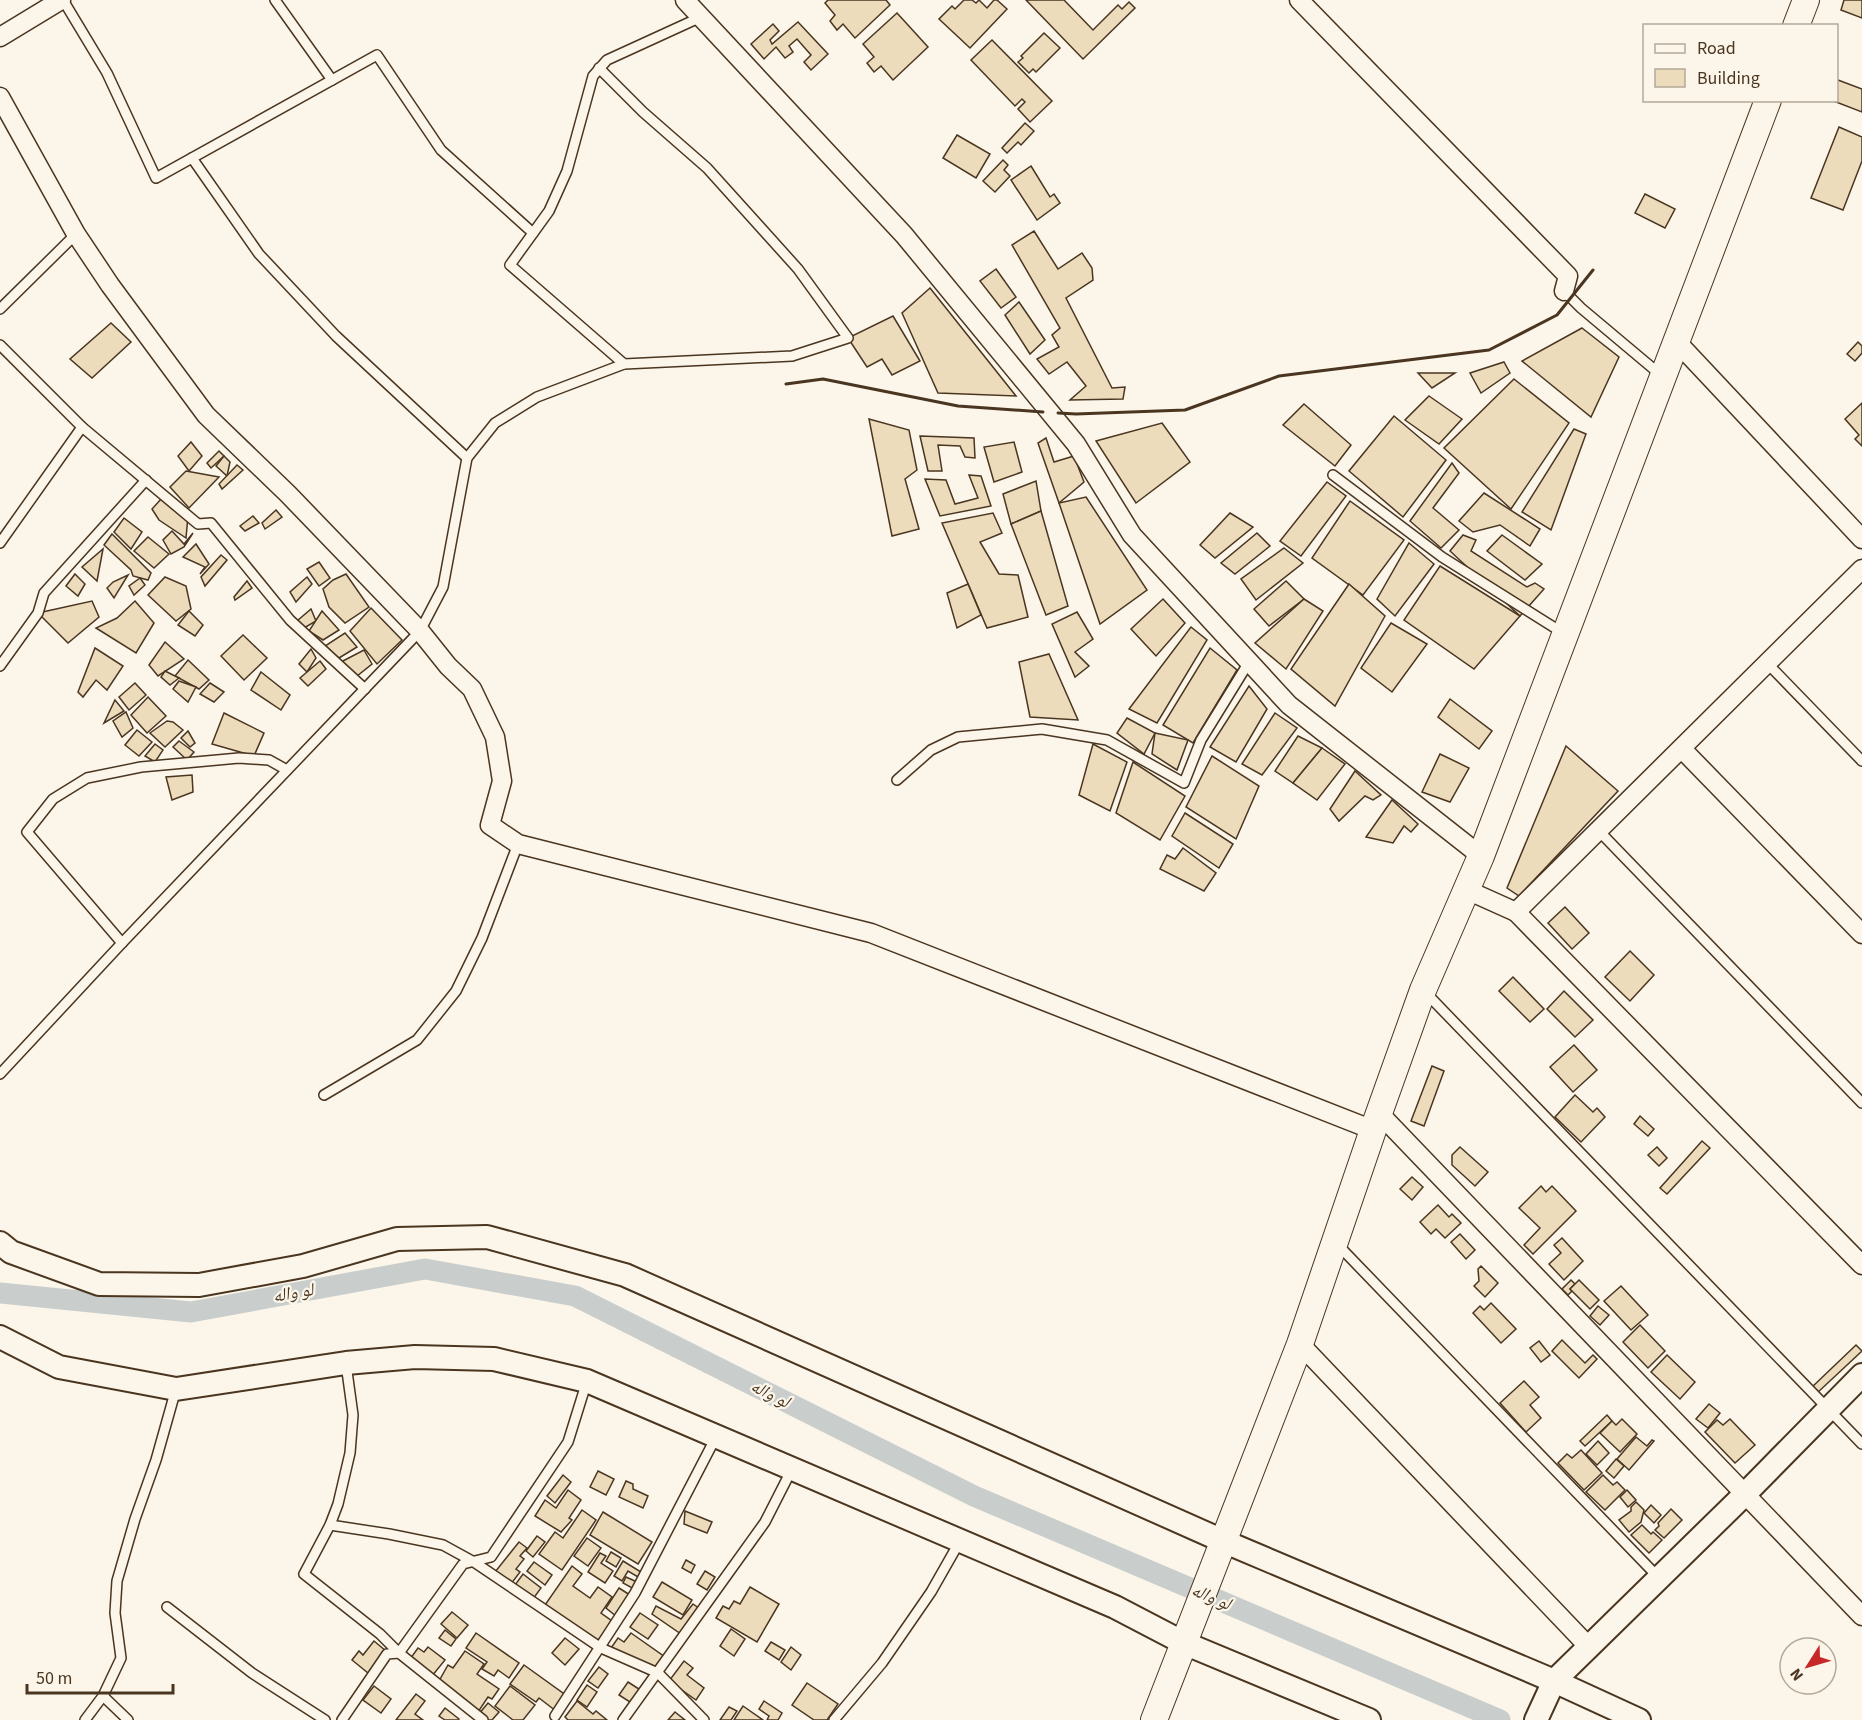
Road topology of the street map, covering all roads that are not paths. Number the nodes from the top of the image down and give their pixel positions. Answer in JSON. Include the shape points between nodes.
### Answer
{"nodes":[{"id":1,"x":62,"y":0,"type":"edge"},
{"id":2,"x":275,"y":0,"type":"edge"},
{"id":3,"x":685,"y":0,"type":"edge"},
{"id":4,"x":1299,"y":0,"type":"edge"},
{"id":5,"x":1806,"y":0,"type":"edge"},
{"id":6,"x":701,"y":17,"type":"junction"},
{"id":7,"x":1797,"y":24,"type":"edge"},
{"id":8,"x":0,"y":37,"type":"edge"},
{"id":9,"x":599,"y":68,"type":"junction"},
{"id":10,"x":332,"y":80,"type":"junction"},
{"id":11,"x":0,"y":97,"type":"edge"},
{"id":12,"x":1767,"y":102,"type":"edge"},
{"id":13,"x":192,"y":158,"type":"junction"},
{"id":14,"x":533,"y":233,"type":"junction"},
{"id":15,"x":76,"y":234,"type":"junction"},
{"id":16,"x":1564,"y":291,"type":"joint"},
{"id":17,"x":0,"y":309,"type":"edge"},
{"id":18,"x":1677,"y":342,"type":"junction"},
{"id":19,"x":0,"y":345,"type":"edge"},
{"id":20,"x":624,"y":364,"type":"junction"},
{"id":21,"x":1663,"y":378,"type":"junction"},
{"id":22,"x":82,"y":427,"type":"junction"},
{"id":23,"x":467,"y":458,"type":"junction"},
{"id":24,"x":1333,"y":475,"type":"dead end"},
{"id":25,"x":146,"y":480,"type":"junction"},
{"id":26,"x":2,"y":535,"type":"edge"},
{"id":27,"x":1862,"y":539,"type":"edge"},
{"id":28,"x":1862,"y":569,"type":"edge"},
{"id":29,"x":420,"y":631,"type":"junction"},
{"id":30,"x":1565,"y":634,"type":"junction"},
{"id":31,"x":3,"y":653,"type":"edge"},
{"id":32,"x":1250,"y":662,"type":"junction"},
{"id":33,"x":1768,"y":664,"type":"junction"},
{"id":34,"x":0,"y":666,"type":"edge"},
{"id":35,"x":365,"y":689,"type":"junction"},
{"id":36,"x":1682,"y":749,"type":"junction"},
{"id":37,"x":1862,"y":761,"type":"edge"},
{"id":38,"x":287,"y":770,"type":"junction"},
{"id":39,"x":897,"y":780,"type":"dead end"},
{"id":40,"x":1598,"y":830,"type":"junction"},
{"id":41,"x":518,"y":844,"type":"junction"},
{"id":42,"x":1481,"y":856,"type":"junction"},
{"id":43,"x":1467,"y":890,"type":"junction"},
{"id":44,"x":1516,"y":912,"type":"junction"},
{"id":45,"x":1862,"y":934,"type":"edge"},
{"id":46,"x":122,"y":943,"type":"junction"},
{"id":47,"x":1423,"y":990,"type":"junction"},
{"id":48,"x":0,"y":1074,"type":"edge"},
{"id":49,"x":324,"y":1095,"type":"dead end"},
{"id":50,"x":1862,"y":1103,"type":"edge"},
{"id":51,"x":1376,"y":1122,"type":"junction"},
{"id":52,"x":1336,"y":1242,"type":"junction"},
{"id":53,"x":0,"y":1243,"type":"edge"},
{"id":54,"x":1862,"y":1265,"type":"edge"},
{"id":55,"x":0,"y":1337,"type":"edge"},
{"id":56,"x":1300,"y":1344,"type":"junction"},
{"id":57,"x":346,"y":1363,"type":"junction"},
{"id":58,"x":1862,"y":1375,"type":"edge"},
{"id":59,"x":587,"y":1381,"type":"junction"},
{"id":60,"x":176,"y":1389,"type":"junction"},
{"id":61,"x":1828,"y":1409,"type":"junction"},
{"id":62,"x":716,"y":1437,"type":"junction"},
{"id":63,"x":1862,"y":1444,"type":"edge"},
{"id":64,"x":792,"y":1469,"type":"junction"},
{"id":65,"x":1745,"y":1494,"type":"junction"},
{"id":66,"x":330,"y":1525,"type":"junction"},
{"id":67,"x":960,"y":1541,"type":"junction"},
{"id":68,"x":1223,"y":1541,"type":"junction"},
{"id":69,"x":474,"y":1563,"type":"junction"},
{"id":70,"x":1659,"y":1578,"type":"junction"},
{"id":71,"x":167,"y":1607,"type":"dead end"},
{"id":72,"x":1862,"y":1616,"type":"edge"},
{"id":73,"x":1184,"y":1643,"type":"junction"},
{"id":74,"x":601,"y":1647,"type":"junction"},
{"id":75,"x":1589,"y":1647,"type":"junction"},
{"id":76,"x":399,"y":1653,"type":"junction"},
{"id":77,"x":658,"y":1672,"type":"junction"},
{"id":78,"x":1554,"y":1681,"type":"junction"},
{"id":79,"x":103,"y":1695,"type":"junction"},
{"id":80,"x":555,"y":1716,"type":"dead end"},
{"id":81,"x":311,"y":1717,"type":"edge"},
{"id":82,"x":1361,"y":1718,"type":"edge"},
{"id":83,"x":85,"y":1720,"type":"edge"},
{"id":84,"x":128,"y":1720,"type":"edge"},
{"id":85,"x":326,"y":1720,"type":"edge"},
{"id":86,"x":342,"y":1720,"type":"edge"},
{"id":87,"x":483,"y":1720,"type":"edge"},
{"id":88,"x":623,"y":1720,"type":"edge"},
{"id":89,"x":704,"y":1720,"type":"edge"},
{"id":90,"x":834,"y":1720,"type":"edge"},
{"id":91,"x":1154,"y":1720,"type":"edge"},
{"id":92,"x":1536,"y":1720,"type":"edge"},
{"id":93,"x":1639,"y":1720,"type":"edge"}],
"edges":[{"from":1,"to":8,"type":"street"},
{"from":1,"to":13,"type":"lane","via":[[107,72],[156,178]]},
{"from":2,"to":10,"type":"lane"},
{"from":3,"to":6,"type":"street"},
{"from":4,"to":16,"type":"street","via":[[1568,276]]},
{"from":5,"to":7,"type":"main road"},
{"from":6,"to":9,"type":"lane","via":[[607,60]]},
{"from":6,"to":32,"type":"street","via":[[904,235],[1076,444],[1132,535]]},
{"from":9,"to":14,"type":"lane","via":[[592,76],[567,171],[549,211]]},
{"from":9,"to":20,"type":"lane","via":[[707,168],[798,269],[848,338],[792,356]]},
{"from":10,"to":13,"type":"lane"},
{"from":10,"to":14,"type":"lane","via":[[376,55],[441,150]]},
{"from":11,"to":15,"type":"street"},
{"from":12,"to":18,"type":"main road"},
{"from":13,"to":23,"type":"lane","via":[[259,254],[336,336]]},
{"from":14,"to":20,"type":"lane","via":[[510,265]]},
{"from":15,"to":17,"type":"lane"},
{"from":15,"to":29,"type":"street","via":[[206,415]]},
{"from":16,"to":21,"type":"lane"},
{"from":18,"to":21,"type":"main road"},
{"from":18,"to":27,"type":"street"},
{"from":19,"to":22,"type":"lane"},
{"from":20,"to":23,"type":"lane","via":[[537,397],[495,423]]},
{"from":21,"to":30,"type":"main road"},
{"from":22,"to":25,"type":"lane"},
{"from":22,"to":26,"type":"lane"},
{"from":23,"to":29,"type":"lane","via":[[443,587]]},
{"from":24,"to":30,"type":"lane","via":[[1442,557]]},
{"from":25,"to":31,"type":"lane","via":[[44,592],[38,613]]},
{"from":25,"to":35,"type":"lane","via":[[198,524],[211,523],[290,620]]},
{"from":28,"to":33,"type":"street"},
{"from":29,"to":35,"type":"lane"},
{"from":29,"to":41,"type":"street","via":[[472,689],[495,737],[502,781],[490,825]]},
{"from":30,"to":42,"type":"main road"},
{"from":31,"to":34,"type":"lane"},
{"from":32,"to":39,"type":"lane","via":[[1201,740],[1184,783],[1107,740],[1042,729],[958,737],[931,750]]},
{"from":32,"to":42,"type":"street","via":[[1289,705]]},
{"from":33,"to":36,"type":"street"},
{"from":33,"to":37,"type":"lane"},
{"from":35,"to":38,"type":"lane"},
{"from":36,"to":40,"type":"street"},
{"from":36,"to":45,"type":"street"},
{"from":38,"to":46,"type":"lane"},
{"from":38,"to":46,"type":"lane","via":[[269,760],[239,758],[141,767],[87,778],[53,799],[27,832]]},
{"from":40,"to":44,"type":"street"},
{"from":40,"to":50,"type":"lane"},
{"from":41,"to":49,"type":"lane","via":[[482,938],[456,991],[417,1040]]},
{"from":41,"to":51,"type":"street","via":[[872,933]]},
{"from":42,"to":43,"type":"main road"},
{"from":43,"to":44,"type":"street"},
{"from":43,"to":47,"type":"main road"},
{"from":44,"to":54,"type":"street"},
{"from":46,"to":48,"type":"lane"},
{"from":47,"to":51,"type":"main road"},
{"from":47,"to":61,"type":"lane"},
{"from":51,"to":52,"type":"main road"},
{"from":51,"to":65,"type":"street"},
{"from":52,"to":56,"type":"main road"},
{"from":52,"to":70,"type":"lane"},
{"from":53,"to":68,"type":"street","via":[[10,1252],[99,1284],[199,1285],[303,1266],[397,1239],[487,1237],[626,1275]]},
{"from":55,"to":60,"type":"street","via":[[59,1367]]},
{"from":56,"to":68,"type":"main road"},
{"from":56,"to":75,"type":"street"},
{"from":57,"to":59,"type":"street","via":[[415,1357],[494,1359]]},
{"from":57,"to":60,"type":"street"},
{"from":57,"to":66,"type":"lane","via":[[353,1415],[350,1453]]},
{"from":58,"to":61,"type":"street"},
{"from":59,"to":62,"type":"street"},
{"from":59,"to":69,"type":"lane","via":[[568,1442],[491,1557]]},
{"from":60,"to":79,"type":"lane","via":[[117,1581],[115,1613],[121,1658]]},
{"from":61,"to":63,"type":"lane"},
{"from":61,"to":65,"type":"street"},
{"from":62,"to":64,"type":"street"},
{"from":62,"to":74,"type":"lane","via":[[635,1593]]},
{"from":64,"to":67,"type":"street"},
{"from":64,"to":77,"type":"lane","via":[[765,1522]]},
{"from":65,"to":70,"type":"street"},
{"from":65,"to":72,"type":"street"},
{"from":66,"to":69,"type":"lane","via":[[443,1545]]},
{"from":66,"to":76,"type":"lane","via":[[304,1574]]},
{"from":67,"to":73,"type":"street","via":[[1115,1607]]},
{"from":67,"to":90,"type":"lane","via":[[931,1592],[882,1663]]},
{"from":68,"to":73,"type":"main road"},
{"from":68,"to":78,"type":"street"},
{"from":69,"to":74,"type":"lane"},
{"from":69,"to":76,"type":"lane","via":[[463,1564]]},
{"from":70,"to":75,"type":"street"},
{"from":71,"to":81,"type":"lane"},
{"from":73,"to":82,"type":"street"},
{"from":73,"to":91,"type":"main road"},
{"from":74,"to":77,"type":"lane"},
{"from":74,"to":80,"type":"lane"},
{"from":75,"to":78,"type":"street"},
{"from":76,"to":86,"type":"lane","via":[[387,1654]]},
{"from":76,"to":87,"type":"lane"},
{"from":77,"to":88,"type":"lane"},
{"from":77,"to":89,"type":"lane"},
{"from":78,"to":92,"type":"street"},
{"from":78,"to":93,"type":"street"},
{"from":79,"to":83,"type":"lane"},
{"from":79,"to":84,"type":"lane"},
{"from":81,"to":85,"type":"lane"}]}
